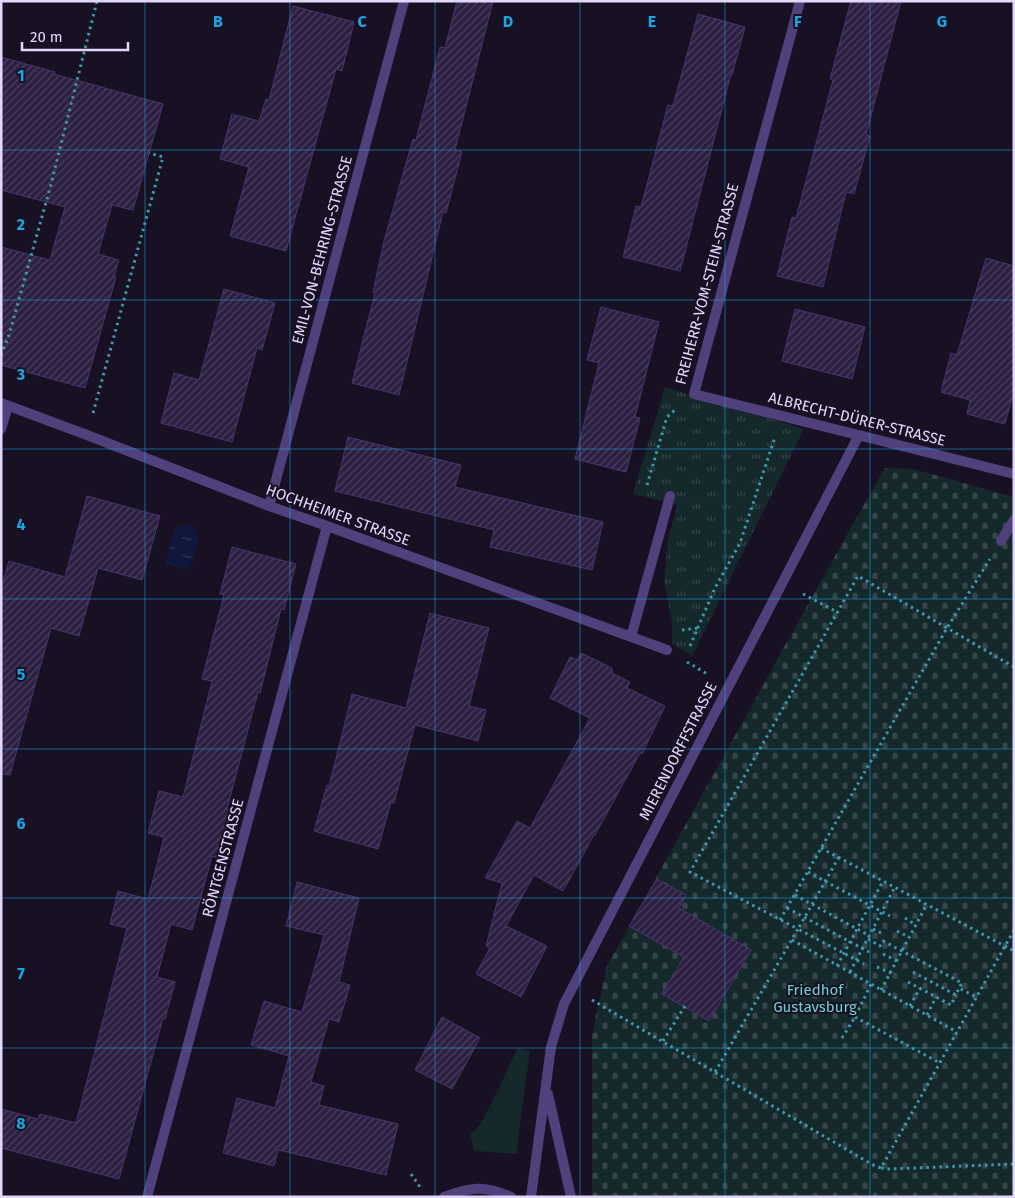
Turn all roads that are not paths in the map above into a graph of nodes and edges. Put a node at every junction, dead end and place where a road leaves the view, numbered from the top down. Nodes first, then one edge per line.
1 (404, 1) edge
2 (800, 1) edge
3 (694, 394) joint
4 (5, 404) edge
5 (1, 429) edge
6 (859, 435) junction
7 (1014, 474) edge
8 (670, 496) road end
9 (269, 506) junction
10 (1014, 520) edge
11 (327, 526) junction
12 (1001, 541) road end
13 (631, 637) junction
14 (666, 650) road end
15 (546, 1089) junction
16 (147, 1197) edge
17 (444, 1197) edge
18 (511, 1197) edge
19 (531, 1197) edge
20 (571, 1197) edge

1 - 9 street, EMIL-VON-BEHRING-STRASSE
2 - 3 street, FREIHERR-VOM-STEIN-STRASSE
3 - 6 street, ALBRECHT-DÜRER-STRASSE
4 - 5 street
4 - 9 street, HOCHHEIMER STRASSE
6 - 7 street, ALBRECHT-DÜRER-STRASSE
6 - 15 street, MIERENDORFFSTRASSE
8 - 13 street
9 - 11 street, HOCHHEIMER STRASSE
10 - 12 street
11 - 13 street, HOCHHEIMER STRASSE
11 - 16 street, RÖNTGENSTRASSE
13 - 14 street, HOCHHEIMER STRASSE
15 - 19 street, MIERENDORFFSTRASSE
15 - 20 street, MIERENDORFFSTRASSE
17 - 18 street

